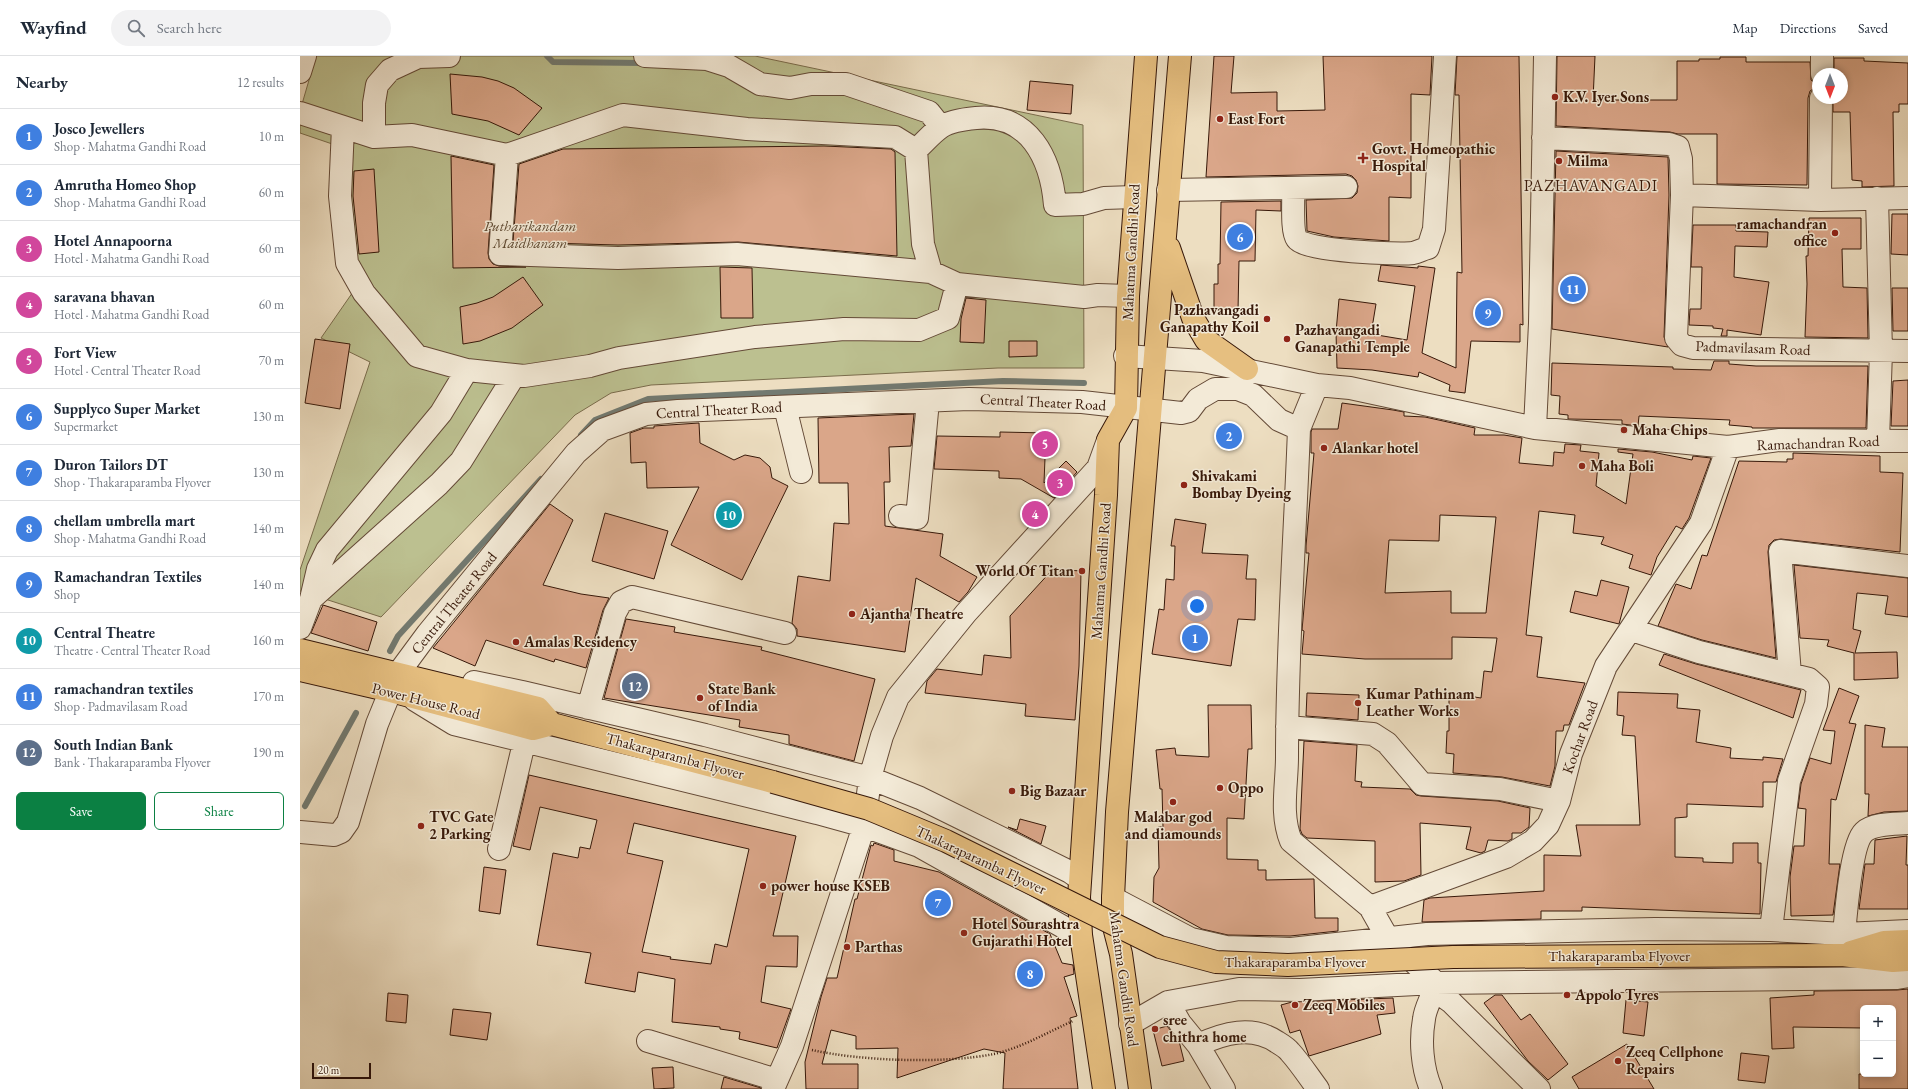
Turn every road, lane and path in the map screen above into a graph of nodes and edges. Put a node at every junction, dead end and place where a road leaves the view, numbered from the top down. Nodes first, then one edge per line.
1 (305, 56) edge
2 (449, 56) edge
3 (645, 56) edge
4 (1146, 56) edge
5 (1180, 56) edge
6 (1445, 56) edge
7 (1545, 56) edge
8 (1822, 56) edge
9 (1822, 68) edge
10 (300, 72) edge
11 (1821, 104) edge
12 (300, 113) edge
13 (343, 127) junction
14 (941, 127) junction
15 (374, 137) junction
16 (1543, 138) junction
17 (916, 150) junction
18 (507, 155) junction
19 (1346, 187) dead end
20 (1293, 188) junction
21 (1168, 190) junction
22 (1682, 195) junction
23 (1134, 197) junction
24 (1877, 198) junction
25 (1908, 198) edge
26 (1820, 200) junction
27 (1165, 235) junction
28 (931, 272) junction
29 (957, 284) junction
30 (1128, 296) junction
31 (1881, 351) junction
32 (1908, 351) edge
33 (1125, 356) junction
34 (1156, 356) junction
35 (467, 370) junction
36 (1247, 370) junction
37 (514, 376) junction
38 (1317, 385) junction
39 (928, 401) junction
40 (785, 407) junction
41 (1126, 408) junction
42 (1151, 408) junction
43 (1535, 428) junction
44 (1299, 429) junction
45 (1108, 440) junction
46 (1878, 441) junction
47 (1908, 441) edge
48 (1728, 447) junction
49 (801, 472) dead end
50 (900, 516) dead end
51 (1908, 566) edge
52 (311, 599) junction
53 (300, 628) edge
54 (1632, 630) junction
55 (785, 633) dead end
56 (300, 650) edge
57 (300, 670) edge
58 (1790, 674) junction
59 (403, 685) junction
60 (588, 708) junction
61 (552, 724) joint
62 (1287, 726) junction
63 (524, 743) junction
64 (870, 778) junction
65 (1559, 801) junction
66 (1908, 823) edge
67 (864, 826) junction
68 (300, 832) edge
69 (499, 849) dead end
70 (1080, 879) junction
71 (1113, 898) junction
72 (1370, 907) junction
73 (1771, 930) junction
74 (1908, 931) edge
75 (1844, 934) junction
76 (1081, 937) junction
77 (1387, 937) junction
78 (1908, 941) edge
79 (1842, 955) junction
80 (1908, 960) edge
81 (1908, 976) edge
82 (1435, 986) junction
83 (1168, 1002) junction
84 (1093, 1013) junction
85 (1130, 1024) junction
86 (648, 1041) dead end
87 (1198, 1045) junction
88 (792, 1046) junction
89 (775, 1084) edge
90 (1104, 1089) edge
91 (1140, 1089) edge
92 (1224, 1089) edge
93 (1318, 1089) edge
94 (1431, 1089) edge
95 (1539, 1089) edge

1 - 10 street
2 - 15 street
3 - 14 street
4 - 23 main road, Mahatma Gandhi Road
5 - 21 main road, Mahatma Gandhi Road
6 - 20 street
7 - 16 street
8 - 9 street
11 - 26 street
12 - 13 street
13 - 15 street
13 - 35 street
14 - 17 street
14 - 23 street
15 - 18 street
16 - 22 street, Padmavilasam Road
16 - 43 street
17 - 18 street
17 - 28 street
18 - 28 street
19 - 20 street
20 - 21 street
21 - 27 main road, Mahatma Gandhi Road
22 - 26 street
22 - 31 street, Padmavilasam Road
23 - 30 main road, Mahatma Gandhi Road
24 - 25 street
24 - 26 street
24 - 31 street
27 - 34 main road, Mahatma Gandhi Road
27 - 36 main road
28 - 29 street
29 - 30 street
29 - 37 street
30 - 33 main road, Mahatma Gandhi Road
31 - 32 street, Padmavilasam Road
31 - 46 street
33 - 34 street, Ramachandran Road
33 - 41 main road, Mahatma Gandhi Road
34 - 36 street, Ramachandran Road
34 - 42 main road, Mahatma Gandhi Road
35 - 37 street
35 - 52 street
36 - 38 street, Ramachandran Road
37 - 52 street
38 - 43 street, Ramachandran Road
38 - 44 street
39 - 40 street, Central Theater Road
39 - 41 street, Central Theater Road
39 - 50 street
40 - 49 street
40 - 59 street, Central Theater Road
41 - 42 street, Central Theater Road
41 - 45 main road, Mahatma Gandhi Road
42 - 44 street, Central Theater Road
42 - 71 main road, Mahatma Gandhi Road
43 - 48 street, Ramachandran Road
44 - 62 street
45 - 64 street
45 - 70 main road, Mahatma Gandhi Road
46 - 47 street, Ramachandran Road
46 - 48 street, Ramachandran Road
48 - 54 street, Kochar Road
51 - 58 street
52 - 53 street
54 - 58 street
54 - 65 street, Kochar Road
55 - 60 street
56 - 59 main road
57 - 59 main road, Power House Road
58 - 73 street
59 - 60 street
59 - 61 main road, Power House Road
59 - 63 street
59 - 68 street, Central Theater Road
60 - 64 street
61 - 79 main road, Thakaraparamba Flyover, bridge
62 - 65 street
62 - 72 street
63 - 67 street
63 - 69 street
64 - 67 street
64 - 70 street
65 - 72 street, Kochar Road
66 - 75 street
67 - 76 street
67 - 88 street
70 - 76 main road, Mahatma Gandhi Road
71 - 77 street
71 - 85 main road, Mahatma Gandhi Road
72 - 77 street
73 - 75 street
73 - 77 street
74 - 75 street
76 - 84 main road, Mahatma Gandhi Road
77 - 82 street
78 - 79 main road
79 - 80 main road
81 - 82 street
82 - 83 street
82 - 94 street
82 - 95 street
83 - 85 street
83 - 87 street
84 - 88 path
84 - 90 main road, Mahatma Gandhi Road
85 - 91 main road, Mahatma Gandhi Road
86 - 89 street
87 - 92 street
87 - 93 street
88 - 89 street

